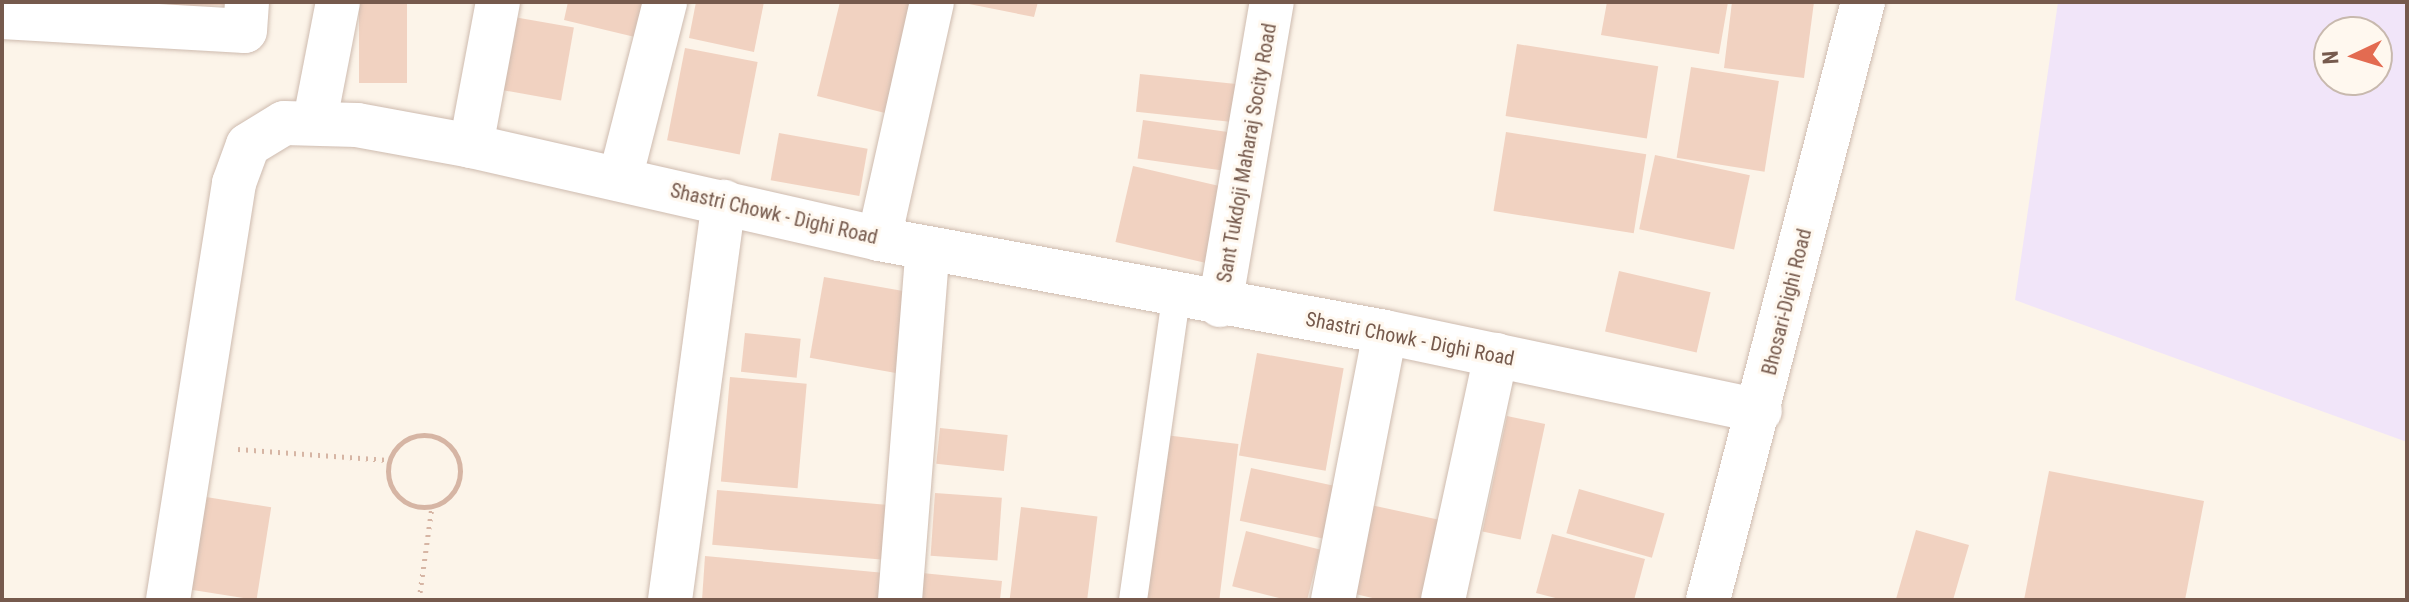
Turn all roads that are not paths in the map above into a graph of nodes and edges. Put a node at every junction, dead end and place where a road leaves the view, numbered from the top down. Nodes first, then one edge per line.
1 (247, 2) edge
2 (338, 2) edge
3 (498, 2) edge
4 (665, 2) edge
5 (932, 2) edge
6 (1272, 2) edge
7 (1863, 2) edge
8 (2, 17) edge
9 (315, 120) junction
10 (471, 146) junction
11 (620, 179) junction
12 (724, 202) junction
13 (879, 239) junction
14 (928, 248) junction
15 (1176, 296) junction
16 (1220, 305) junction
17 (1385, 332) junction
18 (1496, 355) junction
19 (1760, 411) junction
20 (168, 600) edge
21 (670, 600) edge
22 (900, 600) edge
23 (1133, 600) edge
24 (1333, 600) edge
25 (1443, 600) edge
26 (1708, 600) edge

1 - 8 street
2 - 9 street
3 - 10 street
4 - 11 street
5 - 13 street
6 - 16 street, Sant Tukdoji Maharaj Socity Road
7 - 19 street, Bhosari-Dighi Road
9 - 10 street, Shastri Chowk - Dighi Road
9 - 20 street, Shastri Chowk - Dighi Road
10 - 11 street, Shastri Chowk - Dighi Road
11 - 12 street, Shastri Chowk - Dighi Road
12 - 13 street, Shastri Chowk - Dighi Road
12 - 21 street
13 - 14 street, Shastri Chowk - Dighi Road
14 - 15 street, Shastri Chowk - Dighi Road
14 - 22 street
15 - 16 street, Shastri Chowk - Dighi Road
15 - 23 lane
16 - 17 street, Shastri Chowk - Dighi Road
17 - 18 street, Shastri Chowk - Dighi Road
17 - 24 street
18 - 19 street, Shastri Chowk - Dighi Road
18 - 25 street
19 - 26 street, Bhosari-Dighi Road

